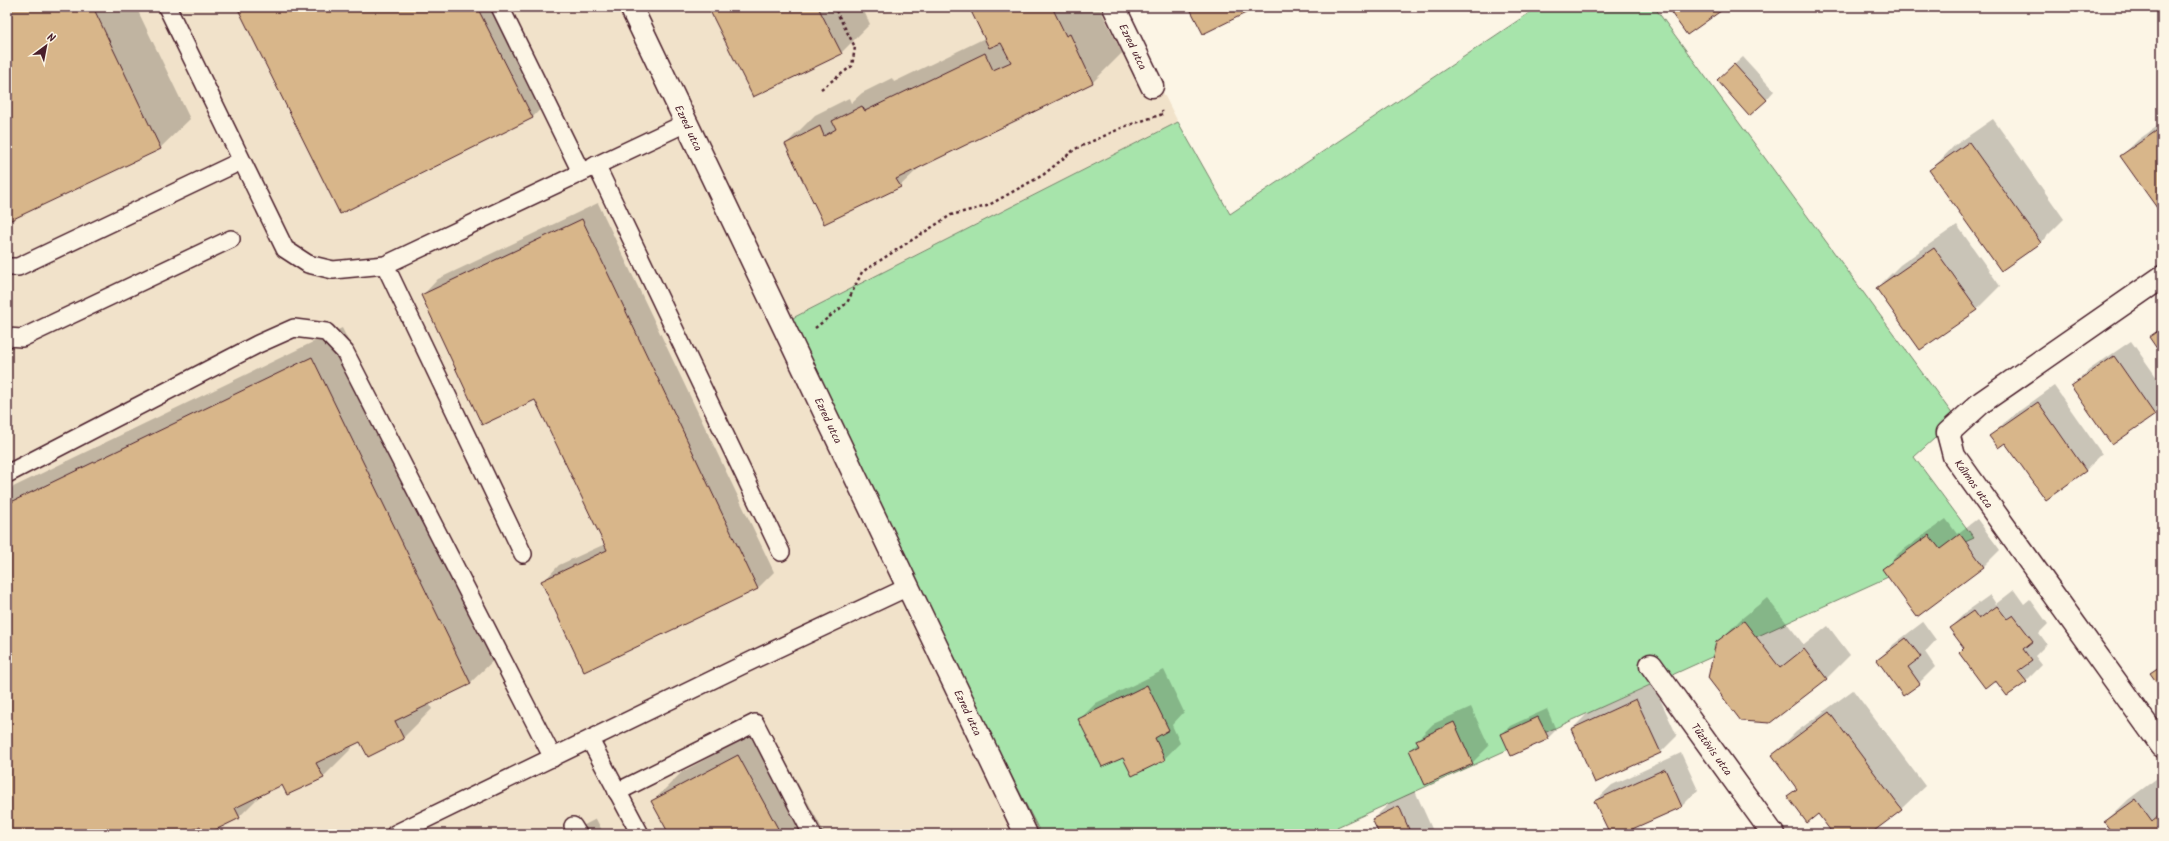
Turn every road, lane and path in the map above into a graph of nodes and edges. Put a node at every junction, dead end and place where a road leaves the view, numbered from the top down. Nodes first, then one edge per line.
1 (167, 7) edge
2 (500, 7) edge
3 (631, 7) edge
4 (834, 7) edge
5 (1114, 7) edge
6 (1152, 86) joint
7 (821, 89) dead end
8 (686, 123) junction
9 (240, 161) junction
10 (596, 165) junction
11 (581, 172) junction
12 (231, 239) dead end
13 (385, 265) junction
14 (7, 267) edge
15 (2162, 277) edge
16 (7, 337) edge
17 (791, 342) junction
18 (7, 474) edge
19 (781, 552) dead end
20 (523, 554) dead end
21 (908, 587) junction
22 (1651, 665) dead end
23 (590, 740) junction
24 (2162, 746) edge
25 (553, 758) junction
26 (617, 792) junction
27 (395, 834) edge
28 (640, 834) edge
29 (812, 834) edge
30 (1026, 834) edge
31 (1773, 834) edge

1 - 9 lane
2 - 11 lane
3 - 8 street, Ezred utca
4 - 7 path
5 - 6 street, Ezred utca
6 - 17 path
8 - 10 lane
8 - 17 street, Ezred utca
9 - 13 lane
9 - 14 lane
10 - 11 lane
10 - 19 lane
11 - 13 lane
12 - 16 lane
13 - 20 lane
15 - 24 street, Kálmos utca
17 - 21 street, Ezred utca
18 - 25 lane
21 - 23 lane
21 - 30 street, Ezred utca
22 - 31 street, Tűztövis utca
23 - 25 lane
23 - 26 lane
25 - 27 lane
26 - 28 lane
26 - 29 lane

